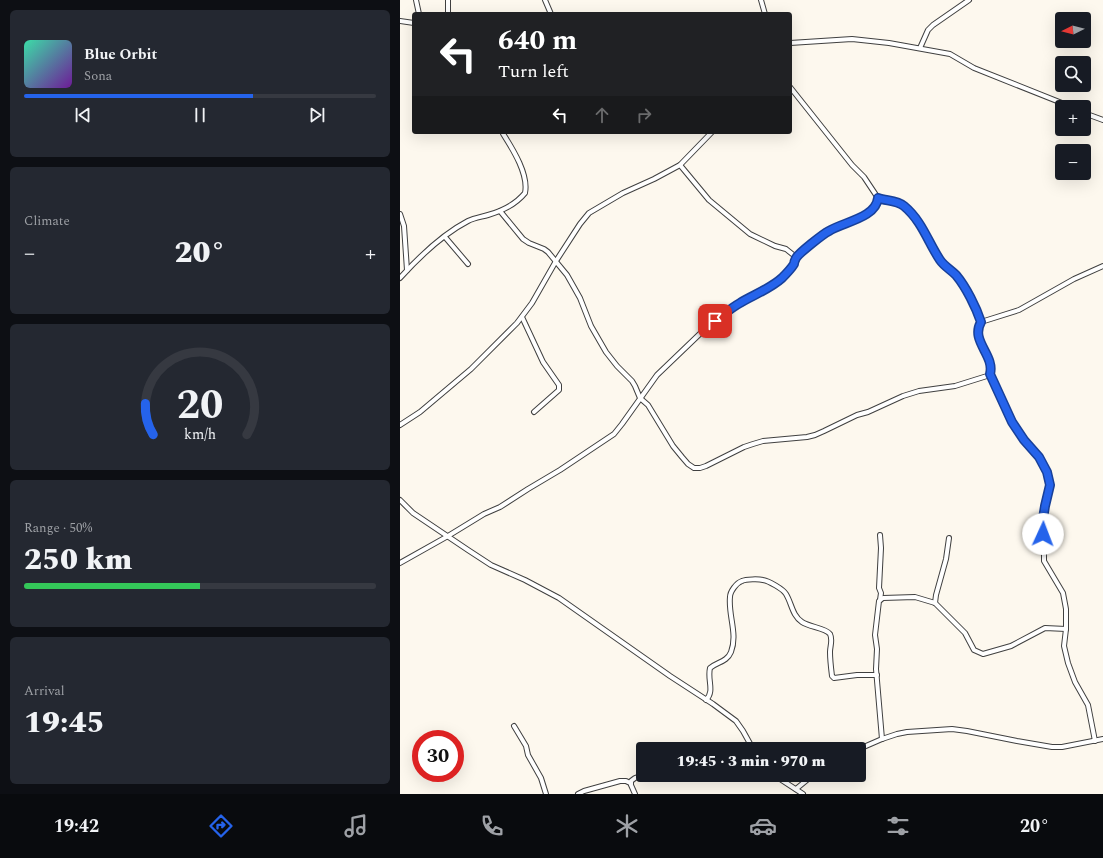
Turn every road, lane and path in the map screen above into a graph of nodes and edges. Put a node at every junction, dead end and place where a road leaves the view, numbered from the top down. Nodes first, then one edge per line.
1 (416, 0) edge
2 (448, 0) edge
3 (545, 0) edge
4 (762, 0) edge
5 (969, 0) edge
6 (419, 12) edge
7 (448, 12) edge
8 (549, 12) edge
9 (765, 12) edge
10 (400, 21) edge
11 (412, 23) edge
12 (792, 43) edge
13 (920, 48) junction
14 (792, 90) edge
15 (1055, 100) edge
16 (1091, 116) edge
17 (1103, 120) edge
18 (503, 134) edge
19 (710, 134) edge
20 (680, 165) junction
21 (878, 198) junction
22 (500, 211) junction
23 (400, 214) edge
24 (445, 236) junction
25 (796, 257) junction
26 (407, 260) junction
27 (556, 261) junction
28 (414, 262) junction
29 (468, 264) dead end
30 (1103, 266) edge
31 (407, 270) junction
32 (400, 278) edge
33 (522, 317) junction
34 (982, 321) junction
35 (990, 374) junction
36 (640, 398) junction
37 (534, 412) dead end
38 (400, 424) edge
39 (400, 500) edge
40 (880, 535) dead end
41 (448, 536) junction
42 (949, 538) dead end
43 (400, 563) edge
44 (880, 600) junction
45 (935, 603) junction
46 (1066, 629) junction
47 (877, 675) junction
48 (706, 700) junction
49 (514, 726) dead end
50 (882, 739) junction
51 (1103, 739) edge
52 (1095, 740) junction
53 (748, 742) edge
54 (866, 746) edge
55 (636, 778) edge
56 (785, 782) edge
57 (804, 782) edge
58 (630, 783) junction
59 (796, 789) junction
60 (546, 794) edge
61 (578, 794) edge
62 (635, 794) edge
63 (803, 794) edge

1 - 6 street
2 - 7 street
3 - 8 street
4 - 9 street
5 - 13 street
10 - 11 street
12 - 13 street
13 - 15 street
14 - 21 street
16 - 17 street
18 - 22 street
19 - 20 street
20 - 25 street
20 - 27 street
21 - 25 street
21 - 34 street
22 - 24 street
22 - 27 street
23 - 26 street
24 - 28 street
24 - 29 street
25 - 36 street
26 - 28 street
26 - 31 street
27 - 33 street
27 - 36 street
28 - 31 street
30 - 34 street
31 - 32 street
33 - 37 street
33 - 38 street
34 - 35 street
35 - 36 street
35 - 46 street
36 - 41 street
39 - 41 street
40 - 44 street
41 - 43 street
41 - 48 street
42 - 45 street
44 - 45 street
44 - 47 street
45 - 46 street
46 - 52 street
47 - 48 street
47 - 50 street
48 - 53 street
49 - 60 street
50 - 52 street
50 - 54 street
51 - 52 street
55 - 58 street
56 - 59 street
57 - 59 street
58 - 61 street
58 - 62 street
59 - 63 street

